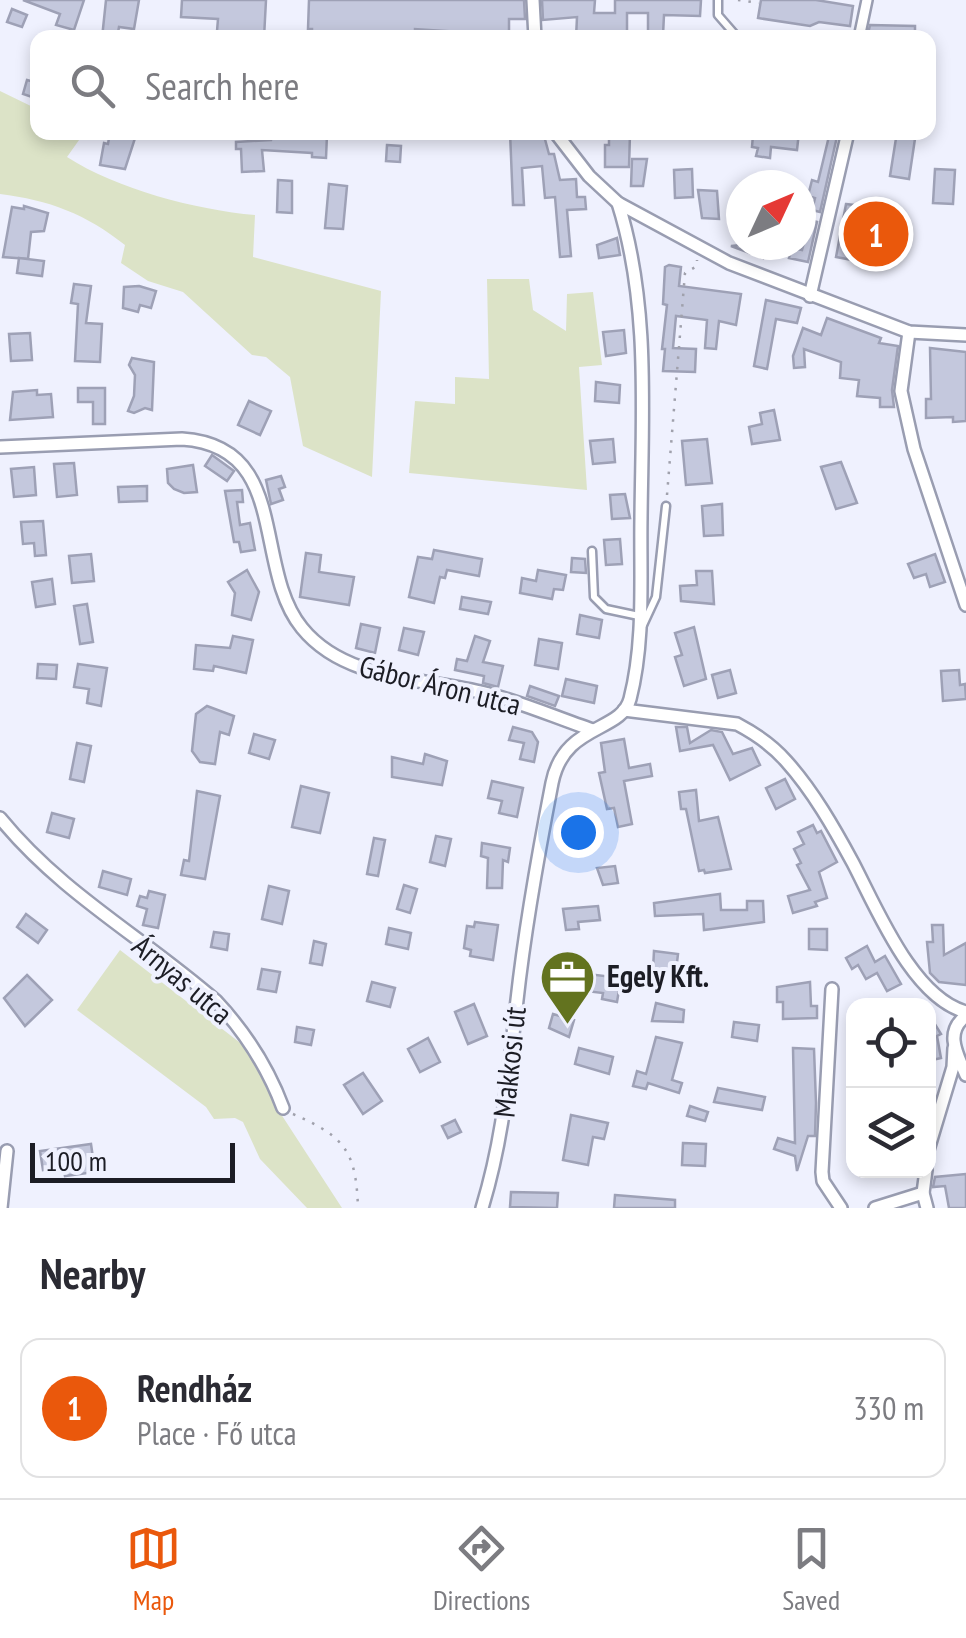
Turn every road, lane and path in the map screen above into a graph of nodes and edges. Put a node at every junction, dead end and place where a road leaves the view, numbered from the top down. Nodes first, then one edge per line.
1 (533, 0) edge
2 (718, 0) edge
3 (738, 0) edge
4 (867, 0) edge
5 (759, 3) dead end
6 (535, 30) edge
7 (731, 30) edge
8 (861, 30) edge
9 (560, 140) edge
10 (846, 140) edge
11 (618, 203) junction
12 (697, 266) dead end
13 (810, 296) junction
14 (909, 332) junction
15 (966, 335) edge
16 (0, 447) edge
17 (666, 506) joint
18 (592, 552) dead end
19 (966, 604) edge
20 (640, 616) junction
21 (640, 630) junction
22 (624, 710) junction
23 (593, 730) junction
24 (0, 818) edge
25 (832, 989) dead end
26 (966, 1014) edge
27 (954, 1048) junction
28 (966, 1075) edge
29 (283, 1108) joint
30 (936, 1123) edge
31 (7, 1151) dead end
32 (925, 1178) edge
33 (923, 1193) junction
34 (1, 1208) edge
35 (358, 1208) edge
36 (482, 1208) edge
37 (841, 1208) edge
38 (874, 1208) edge
39 (927, 1208) edge

1 - 6 street
2 - 7 lane
3 - 5 path
4 - 8 street
9 - 11 street
10 - 13 street
11 - 13 street
11 - 20 street
12 - 17 path
13 - 14 street
14 - 15 street
14 - 19 street
16 - 23 street, Gábor Áron utca
17 - 21 lane
18 - 20 lane
20 - 21 street
21 - 22 street
22 - 23 street, Makkosi út
22 - 26 street
23 - 36 street, Makkosi út
24 - 29 street, Árnyas utca
25 - 37 street
26 - 27 street
27 - 28 street
27 - 30 street
29 - 35 path
31 - 34 street
32 - 33 street
33 - 38 street
33 - 39 street

